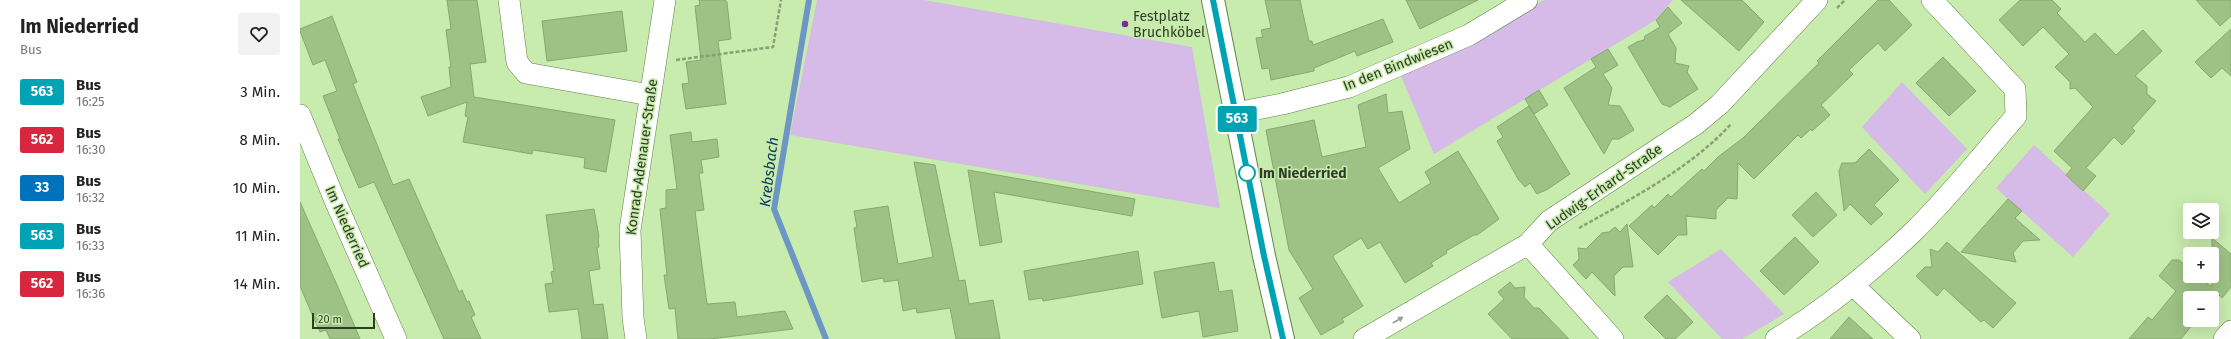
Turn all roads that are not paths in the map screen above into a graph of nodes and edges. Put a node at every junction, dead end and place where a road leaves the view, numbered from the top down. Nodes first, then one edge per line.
1 (509, 0) edge
2 (665, 0) edge
3 (1213, 0) edge
4 (1527, 0) edge
5 (1817, 0) edge
6 (1932, 0) edge
7 (650, 95) junction
8 (1236, 113) junction
9 (300, 115) edge
10 (1528, 244) junction
11 (1853, 285) junction
12 (2231, 331) edge
13 (396, 339) edge
14 (636, 339) edge
15 (1283, 339) edge
16 (1364, 339) edge
17 (1613, 339) edge
18 (1776, 339) edge
19 (1910, 339) edge
20 (2224, 339) edge

1 - 7 street
2 - 7 street, Konrad-Adenauer-Straße
3 - 8 street
4 - 8 street, In den Bindwiesen
5 - 10 street, Ludwig-Erhard-Straße
6 - 11 street
7 - 14 street, Konrad-Adenauer-Straße
8 - 15 street
9 - 13 street, Im Niederried
16 -> 10 street, Ludwig-Erhard-Straße
10 - 17 street
11 - 18 street
11 - 19 street
12 - 20 street

